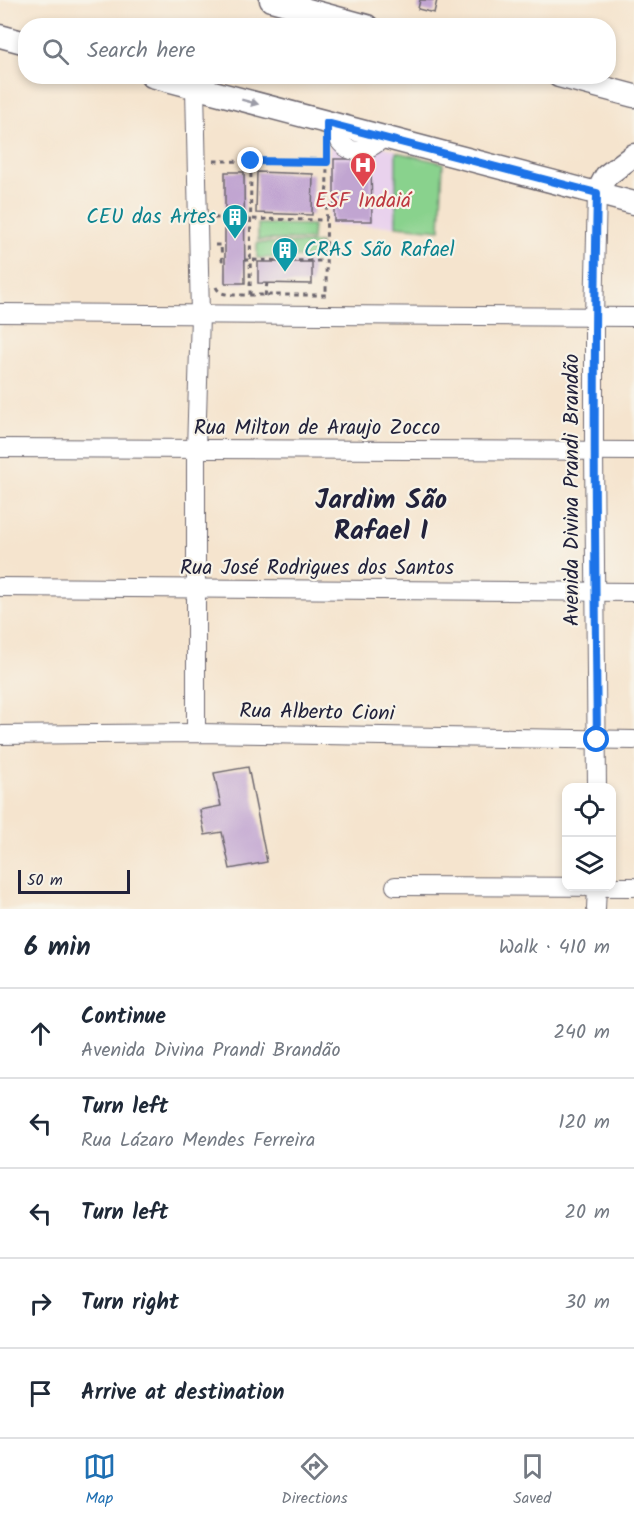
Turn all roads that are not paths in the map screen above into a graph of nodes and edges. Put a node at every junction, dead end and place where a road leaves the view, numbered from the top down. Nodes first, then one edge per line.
1 (271, 0) edge
2 (337, 18) edge
3 (0, 36) edge
4 (18, 41) edge
5 (181, 84) edge
6 (589, 84) edge
7 (195, 88) junction
8 (634, 96) edge
9 (627, 160) edge
10 (597, 193) junction
11 (631, 202) edge
12 (0, 313) edge
13 (200, 315) junction
14 (594, 318) junction
15 (634, 318) edge
16 (0, 448) edge
17 (196, 450) junction
18 (594, 451) junction
19 (634, 451) edge
20 (0, 587) edge
21 (196, 589) junction
22 (595, 592) junction
23 (634, 592) edge
24 (196, 733) junction
25 (0, 735) edge
26 (597, 740) junction
27 (634, 740) edge
28 (597, 783) edge
29 (395, 886) dead end
30 (562, 887) edge
31 (616, 887) edge
32 (634, 887) edge
33 (597, 891) edge
34 (596, 909) edge

1 - 2 main road
3 - 4 main road
5 - 7 main road
6 - 8 main road
7 -> 10 main road
7 - 13 street
9 - 10 main road
9 - 11 main road
10 - 11 main road
10 - 14 street, Avenida Divina Prandi Brandão
12 - 13 street
13 - 14 street
13 - 17 street
14 - 15 street
14 - 18 street, Avenida Divina Prandi Brandão
16 - 17 street, Rua Milton de Araujo Zocco
17 - 18 street, Rua Milton de Araujo Zocco
17 - 21 street
18 - 19 street, Rua Milton de Araujo Zocco
18 - 22 street, Avenida Divina Prandi Brandão
20 - 21 street, Rua José Rodrigues dos Santos
21 - 22 street, Rua José Rodrigues dos Santos
21 - 24 street
22 - 23 street, Rua José Rodrigues dos Santos
22 - 26 street, Avenida Divina Prandi Brandão
24 - 25 street, Rua Alberto Cioni
24 - 26 street, Rua Alberto Cioni
26 - 27 street, Rua Alberto Cioni
26 - 28 street, Avenida Divina Prandi Brandão
29 - 30 street
31 - 32 street
33 - 34 street

